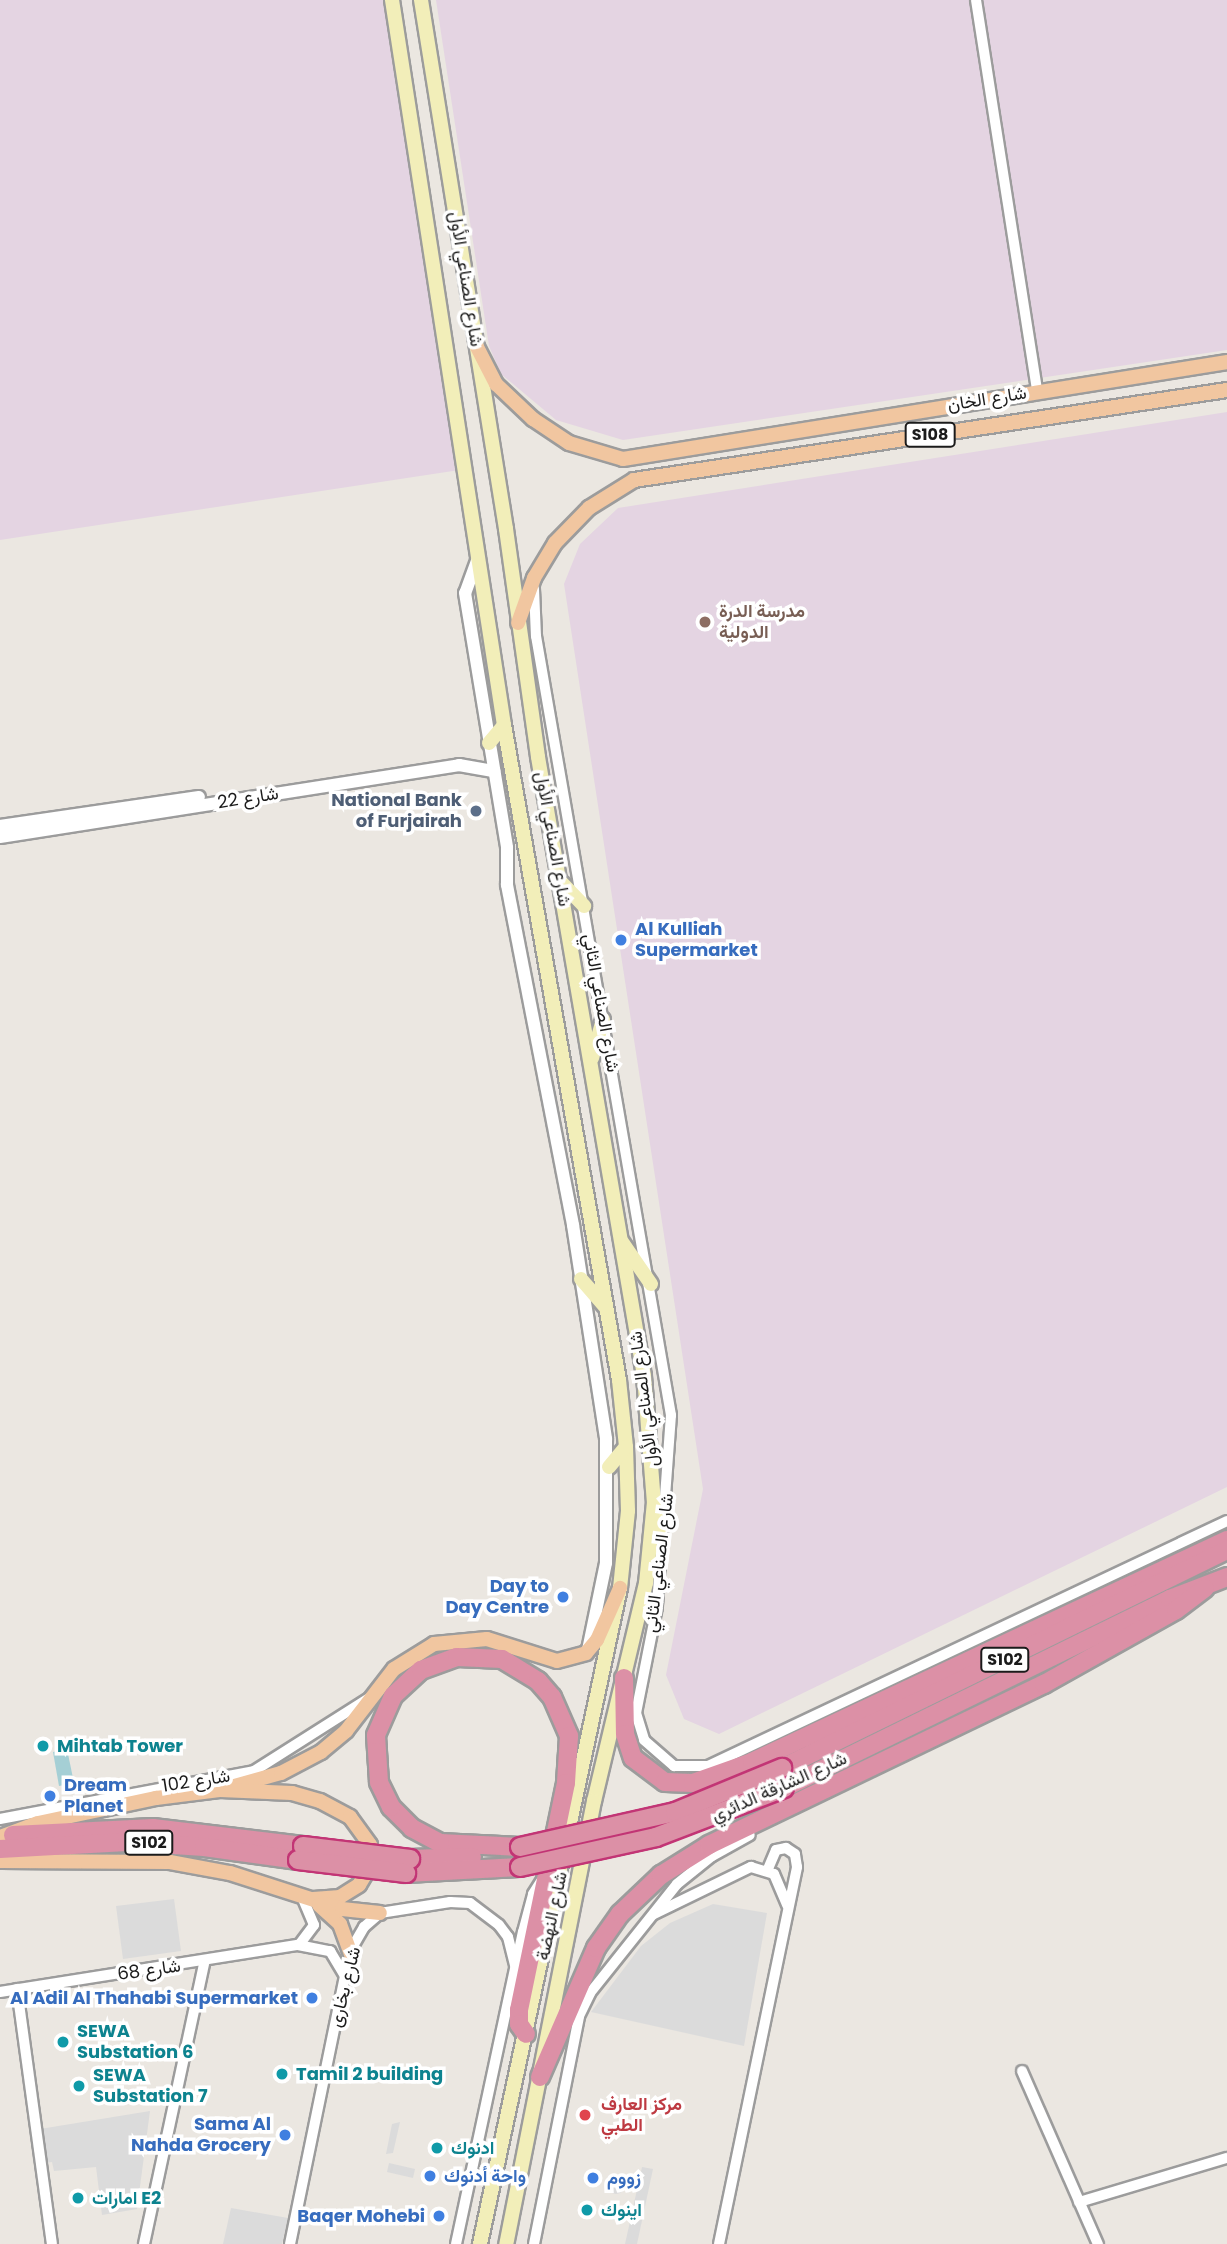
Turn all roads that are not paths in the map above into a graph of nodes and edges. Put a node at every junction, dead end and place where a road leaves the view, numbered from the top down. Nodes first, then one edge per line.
1 (393, 0) edge
2 (421, 0) edge
3 (976, 0) edge
4 (477, 347) junction
5 (1227, 362) edge
6 (1227, 390) edge
7 (1037, 391) junction
8 (478, 558) junction
9 (534, 578) junction
10 (518, 623) junction
11 (504, 725) junction
12 (489, 743) junction
13 (494, 771) junction
14 (0, 826) edge
15 (0, 837) edge
16 (562, 883) junction
17 (584, 906) junction
18 (603, 1020) junction
19 (590, 1063) junction
20 (619, 1238) junction
21 (581, 1279) junction
22 (651, 1284) junction
23 (607, 1309) junction
24 (626, 1447) junction
25 (609, 1467) junction
26 (666, 1518) junction
27 (1227, 1521) edge
28 (652, 1540) junction
29 (1227, 1540) edge
30 (1227, 1550) edge
31 (1227, 1577) edge
32 (620, 1588) junction
33 (1205, 1588) junction
34 (588, 1651) junction
35 (624, 1678) junction
36 (372, 1696) junction
37 (220, 1790) junction
38 (777, 1813) junction
39 (0, 1819) edge
40 (6, 1836) edge
41 (520, 1847) junction
42 (0, 1849) edge
43 (300, 1853) junction
44 (0, 1861) edge
45 (409, 1866) junction
46 (768, 1869) junction
47 (547, 1876) junction
48 (307, 1897) junction
49 (788, 1909) junction
50 (380, 1913) junction
51 (650, 1916) junction
52 (298, 1945) junction
53 (351, 1954) junction
54 (204, 1963) junction
55 (516, 1970) junction
56 (345, 1977) junction
57 (17, 1989) junction
58 (0, 1992) edge
59 (526, 2034) junction
60 (1022, 2071) dead end
61 (540, 2077) junction
62 (1227, 2158) edge
63 (1079, 2202) junction
64 (52, 2244) edge
65 (144, 2244) edge
66 (290, 2244) edge
67 (456, 2244) edge
68 (481, 2244) edge
69 (506, 2244) edge
70 (534, 2244) edge
71 (719, 2244) edge
72 (1098, 2244) edge

1 - 8 main road, شارع الصناعي الأول
2 - 4 main road, شارع الصناعي الأول
3 - 7 street
4 - 7 main road, شارع الخان / S108
4 - 10 main road, شارع الصناعي الأول
5 - 7 main road, شارع الخان / S108
6 - 9 main road, شارع الخان / S108
8 - 11 main road, شارع الصناعي الأول
8 - 12 street
9 - 10 main road
9 - 17 street, شارع الصناعي الثاني
10 - 16 main road, شارع الصناعي الأول
11 - 12 main road
11 - 23 main road, شارع الصناعي الأول
12 - 13 street
12 - 14 street, شارع 22
13 - 15 street, شارع 22
13 - 21 street
16 - 17 main road
16 - 19 main road, شارع الصناعي الأول
17 - 18 street, شارع الصناعي الثاني
18 - 19 main road
18 - 22 street, شارع الصناعي الثاني
19 - 20 main road, شارع الصناعي الأول
20 - 22 main road
20 - 28 main road, شارع الصناعي الأول
21 - 23 main road
21 - 25 street
22 - 26 street, شارع الصناعي الثاني
23 - 24 main road, شارع الصناعي الأول
24 - 25 main road
24 - 32 main road, شارع الصناعي الأول
25 - 34 street
26 - 27 street, شارع الصناعي الثاني
26 - 28 main road
28 - 35 main road, شارع الصناعي الأول
29 - 35 highway
30 - 41 highway, شارع الشارقة الدائري / S102, bridge
31 - 33 highway, شارع الشارقة الدائري / S102
32 - 34 main road
32 - 59 main road, شارع النهضة
33 - 38 highway
33 - 45 highway, شارع الشارقة الدائري / S102, bridge
34 - 36 main road
35 - 61 main road, شارع النهضة
36 - 37 main road
36 - 39 street, شارع 102
37 - 40 main road
37 - 48 main road
38 - 51 street
38 - 61 highway
40 - 43 highway, S102
41 - 45 highway, شارع الشارقة الدائري / S102
41 - 47 highway
42 - 43 highway, S102
43 - 45 highway, شارع الشارقة الدائري / S102, bridge
44 - 48 main road
46 - 49 street
46 - 49 street
46 - 51 street
47 - 55 street
47 - 59 highway
48 - 50 main road
48 - 52 street
48 - 53 main road
49 - 71 street
50 - 53 street, شارع بخارى
50 - 55 street
51 - 70 street
52 - 54 street, شارع 68
52 - 56 street, شارع 68
53 - 56 street, شارع بخارى
54 - 57 street, شارع 68
54 - 65 street
55 - 67 street
56 - 66 street, شارع بخارى
57 - 58 street, شارع 68
57 - 64 street
59 - 68 main road, شارع النهضة
60 - 63 street
61 - 69 main road, شارع النهضة
62 - 63 street
63 - 72 street

